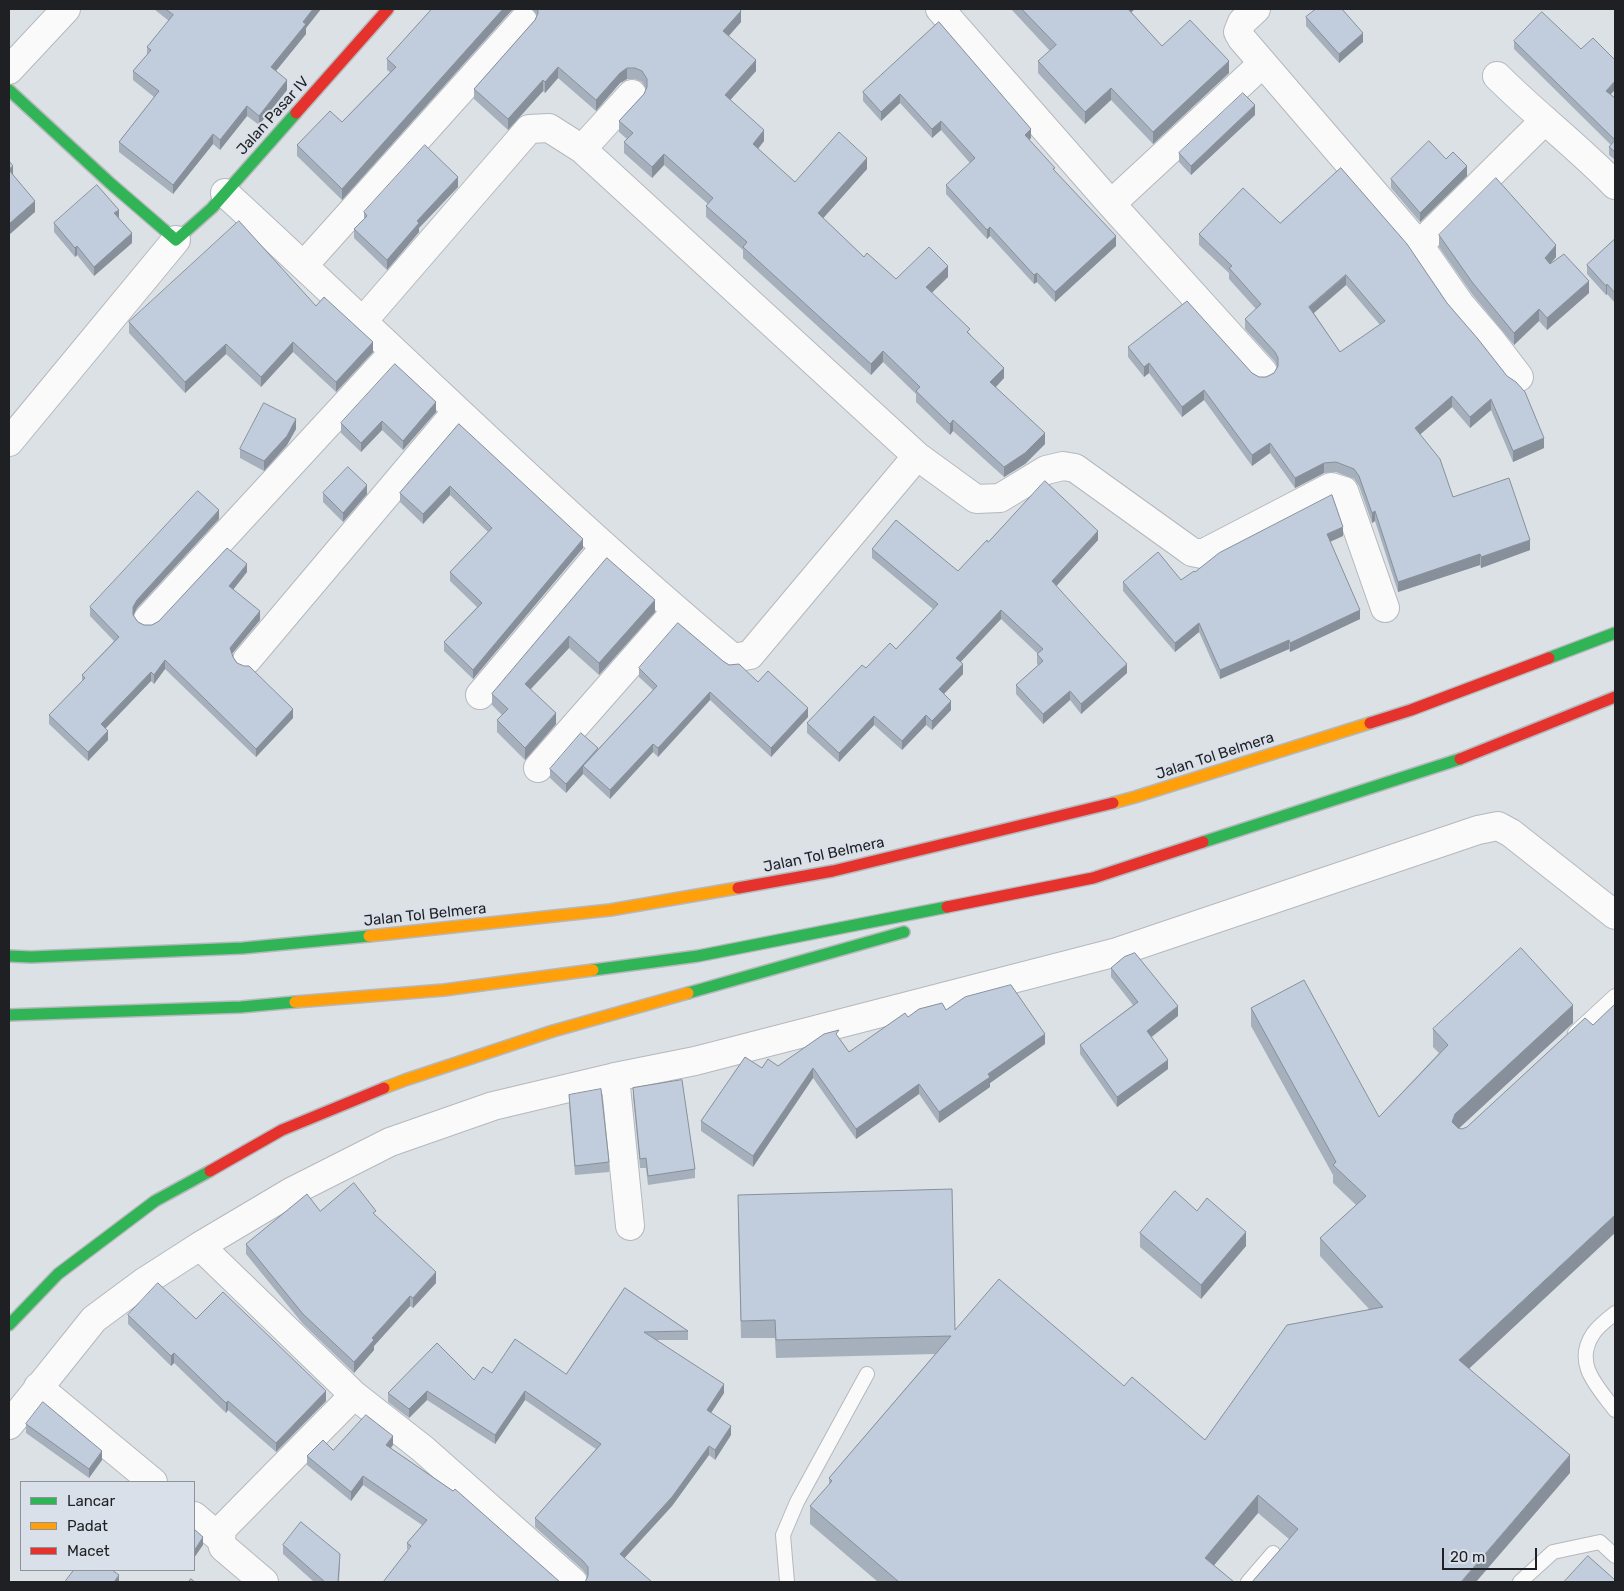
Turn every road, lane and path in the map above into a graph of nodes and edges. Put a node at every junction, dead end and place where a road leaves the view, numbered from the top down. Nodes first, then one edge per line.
1 (66, 9) edge
2 (388, 9) edge
3 (940, 9) edge
4 (1256, 9) edge
5 (523, 21) dead end
6 (1262, 64) junction
7 (9, 70) edge
8 (1497, 76) dead end
9 (9, 90) edge
10 (632, 94) dead end
11 (1545, 120) junction
12 (582, 149) junction
13 (1615, 185) edge
14 (225, 193) junction
15 (1111, 204) junction
16 (176, 240) junction
17 (1418, 244) junction
18 (304, 265) junction
19 (362, 321) junction
20 (394, 352) junction
21 (1263, 372) dead end
22 (1518, 377) dead end
23 (457, 411) junction
24 (9, 442) edge
25 (917, 456) junction
26 (605, 547) junction
27 (1385, 608) dead end
28 (676, 611) junction
29 (148, 619) dead end
30 (1615, 632) edge
31 (247, 660) dead end
32 (480, 695) dead end
33 (1615, 697) edge
34 (538, 768) dead end
35 (1093, 878) junction
36 (1615, 915) edge
37 (960, 916) dead end
38 (913, 929) dead end
39 (9, 956) edge
40 (1615, 996) edge
41 (9, 1015) edge
42 (1564, 1043) edge
43 (615, 1078) junction
44 (630, 1226) dead end
45 (200, 1246) junction
46 (1615, 1313) edge
47 (9, 1325) edge
48 (867, 1374) dead end
49 (38, 1387) junction
50 (354, 1395) junction
51 (1615, 1410) edge
52 (9, 1425) edge
53 (152, 1481) edge
54 (195, 1517) edge
55 (221, 1538) junction
56 (1273, 1553) dead end
57 (1615, 1556) edge
58 (264, 1582) edge
59 (573, 1582) edge
60 (787, 1582) edge
61 (1248, 1582) edge
62 (1520, 1582) edge

1 - 7 street
2 - 14 main road, Jalan Pasar IV
3 - 15 street
4 - 6 street
5 - 18 street
6 - 15 street
6 - 17 street
8 - 11 street
9 - 16 main road
10 - 12 street
11 - 13 street
11 - 17 street
12 - 19 street
12 - 25 street
14 - 16 main road, Jalan Pasar IV
14 - 18 street
15 - 21 street
16 - 24 street
17 - 22 street
18 - 19 street
19 - 20 street
20 - 23 street
20 - 29 street
23 - 26 street
23 - 31 street
25 - 27 street
25 - 28 street
26 - 28 street
26 - 32 street
28 - 34 street
30 - 39 main road, Jalan Tol Belmera
33 - 35 main road
35 - 37 main road
35 - 41 main road
36 - 43 street
38 - 47 main road
40 - 42 lane
43 - 44 street
43 - 45 street
45 - 49 street
45 - 50 street
46 - 51 lane
48 - 60 lane
49 - 52 street
49 - 53 street
50 - 55 street
50 - 59 street
54 - 55 street
55 - 58 street
56 - 61 lane
57 - 62 lane

